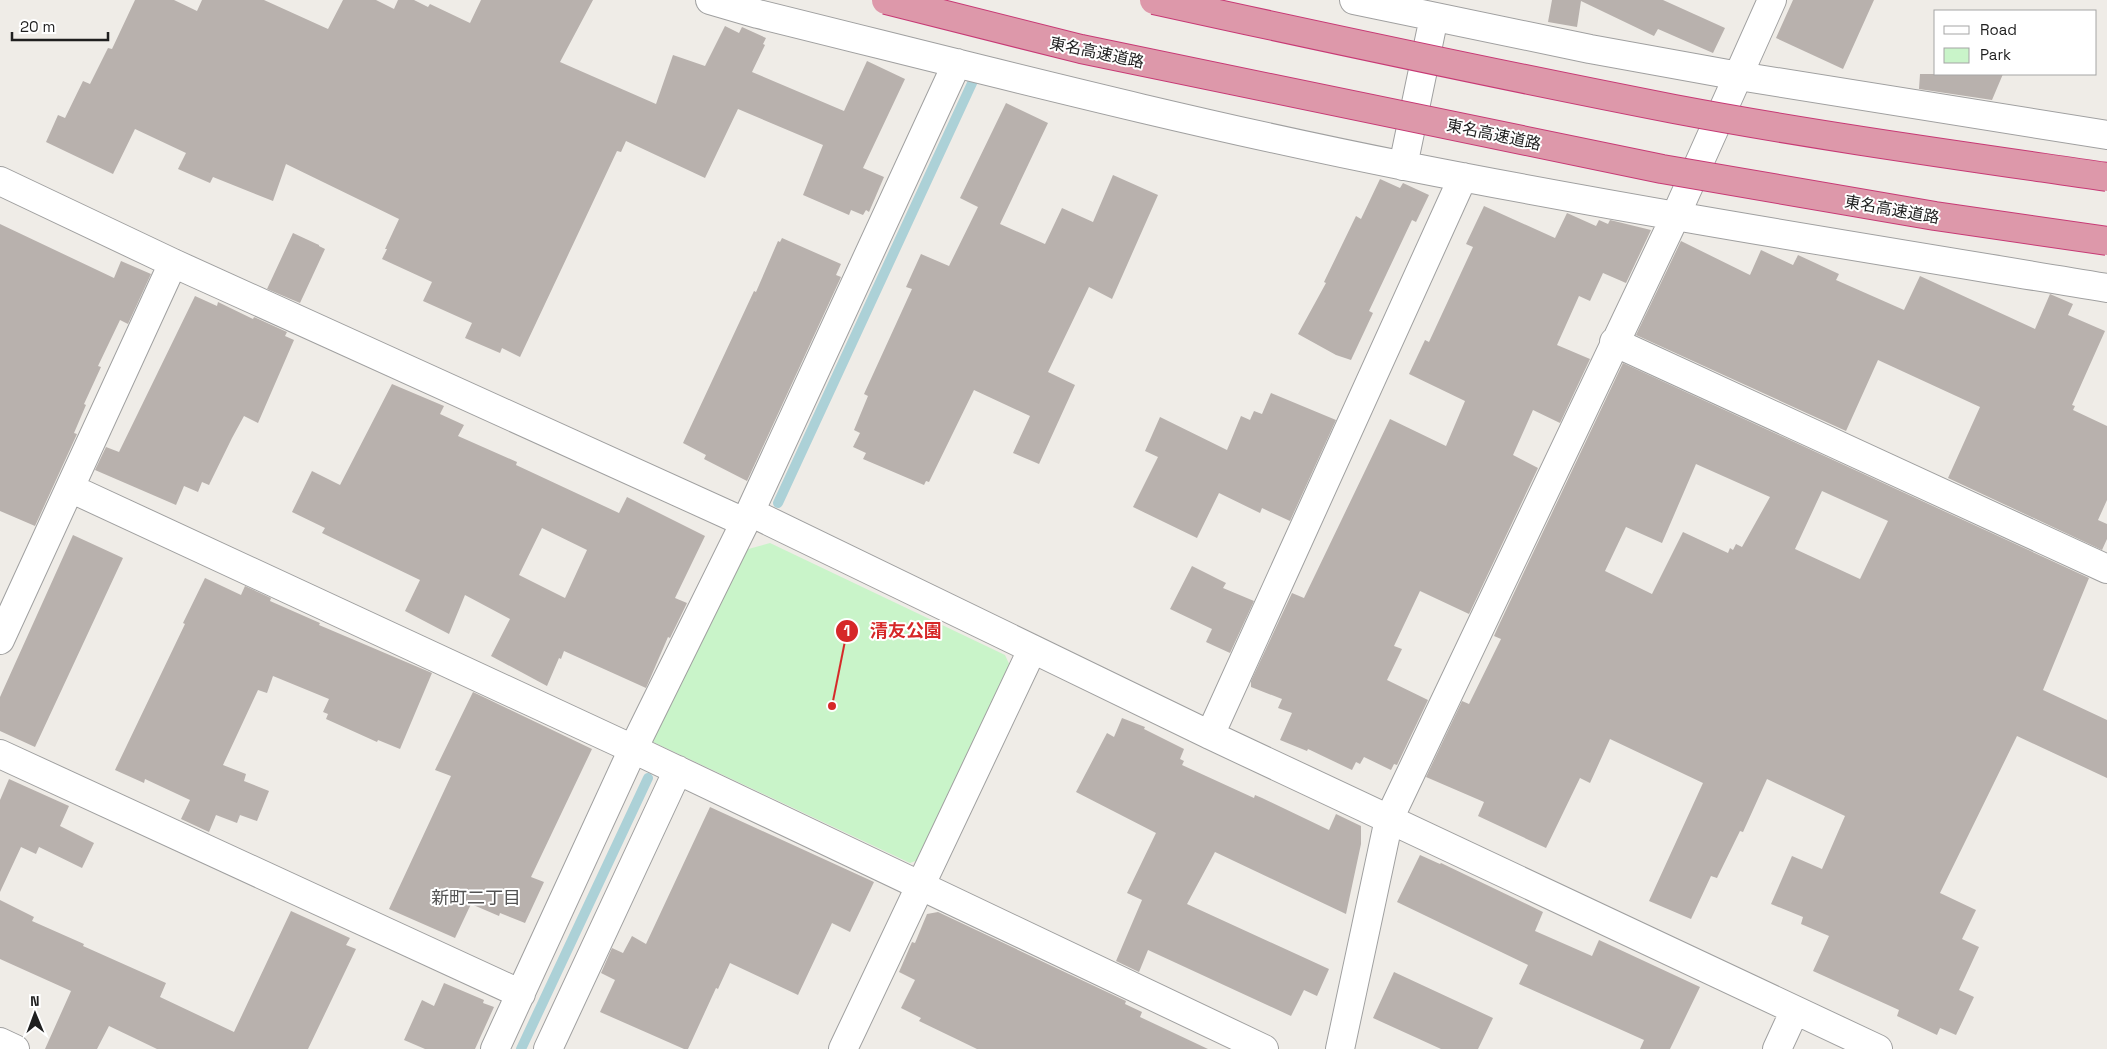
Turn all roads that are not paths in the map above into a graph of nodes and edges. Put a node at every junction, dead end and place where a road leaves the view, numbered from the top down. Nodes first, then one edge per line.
1 (710, 0) edge
2 (886, 0) edge
3 (1154, 0) edge
4 (1354, 0) edge
5 (1772, 0) edge
6 (760, 7) edge
7 (1434, 17) junction
8 (957, 64) junction
9 (1739, 76) junction
10 (2107, 135) edge
11 (1403, 166) junction
12 (1463, 177) junction
13 (2107, 177) edge
14 (0, 181) edge
15 (1675, 217) junction
16 (2107, 241) edge
17 (173, 263) junction
18 (2107, 288) edge
19 (1614, 342) junction
20 (70, 488) junction
21 (747, 517) junction
22 (2107, 569) edge
23 (0, 640) edge
24 (1032, 650) junction
25 (1210, 735) junction
26 (634, 749) junction
27 (0, 754) edge
28 (678, 770) junction
29 (1389, 819) junction
30 (922, 885) junction
31 (521, 994) junction
32 (1795, 1010) junction
33 (0, 1042) edge
34 (15, 1049) edge
35 (495, 1049) edge
36 (548, 1049) edge
37 (843, 1049) edge
38 (1264, 1049) edge
39 (1340, 1049) edge
40 (1777, 1049) edge
41 (1878, 1049) edge

1 - 6 street
2 - 16 highway, 東名高速道路, bridge
3 - 13 highway, bridge
4 - 7 street
5 - 9 street
6 - 8 street
7 - 9 street
7 - 11 street
8 - 11 street
8 - 21 street
9 - 10 street
9 - 15 street
11 - 12 street
12 - 15 street
12 - 25 street
14 - 17 street
15 - 18 street
15 - 19 street
17 - 20 street
17 - 21 street
19 - 22 street
19 - 29 street
20 - 23 street
20 - 26 street
21 - 24 street
21 - 26 street
24 - 25 street
24 - 30 street
25 - 29 street
26 - 28 street
26 - 31 street
27 - 31 street
28 - 30 street
28 - 36 street
29 - 32 street
29 - 39 street
30 - 37 street
30 - 38 street
31 - 35 street
32 - 40 street
32 - 41 street
33 - 34 street

